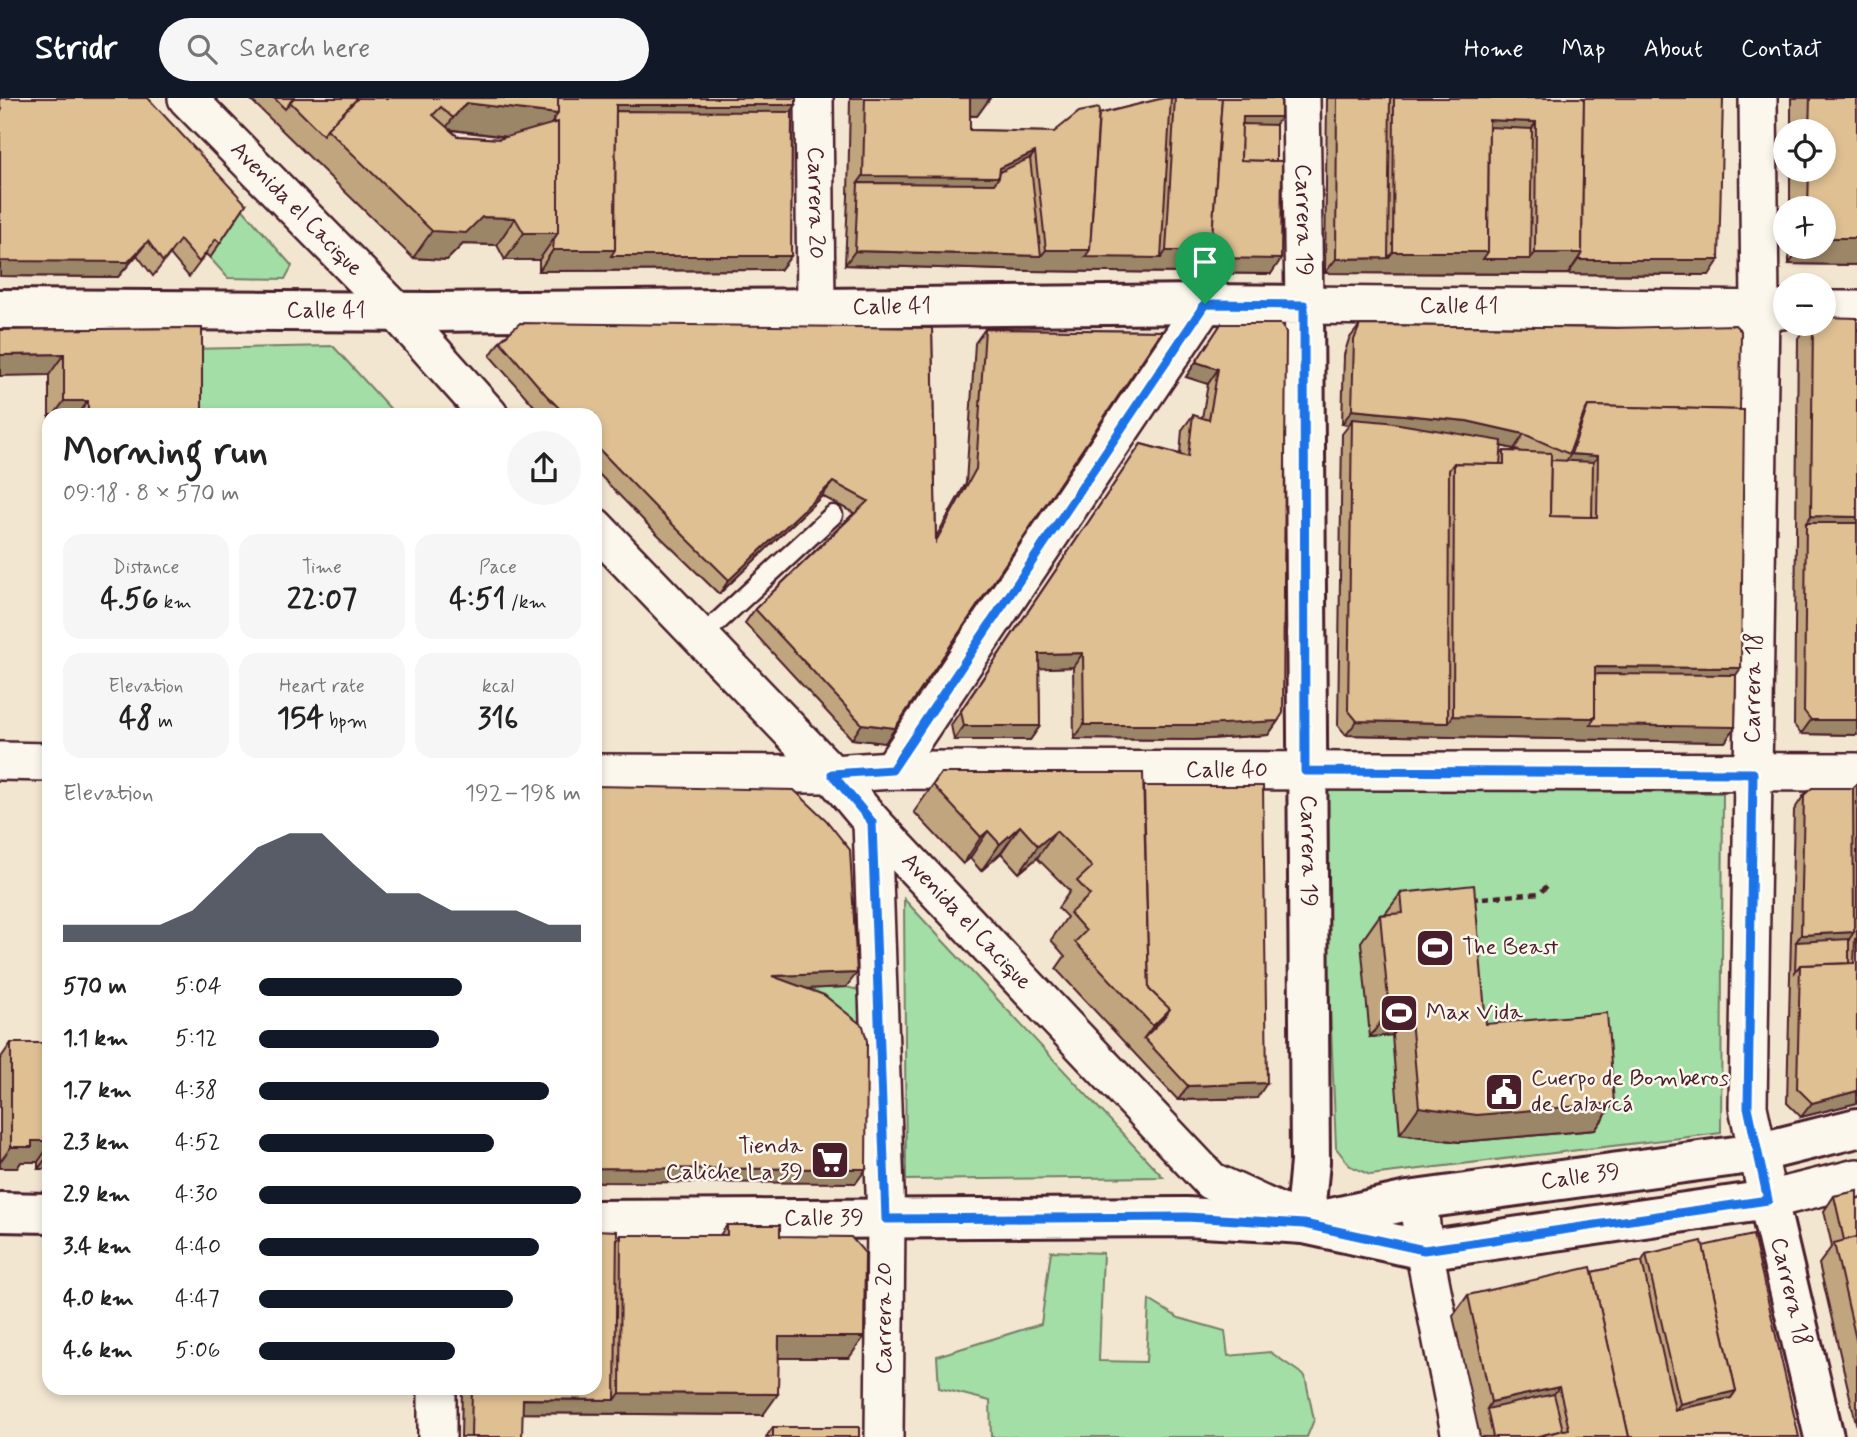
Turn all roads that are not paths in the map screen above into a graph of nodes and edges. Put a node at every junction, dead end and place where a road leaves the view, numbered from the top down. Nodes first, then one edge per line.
1 (187, 98) edge
2 (814, 98) edge
3 (1301, 98) edge
4 (1758, 98) edge
5 (1205, 304) junction
6 (1304, 305) junction
7 (816, 307) junction
8 (0, 309) edge
9 (1772, 310) edge
10 (1836, 310) edge
11 (1857, 310) edge
12 (397, 312) junction
13 (475, 408) edge
14 (833, 515) dead end
15 (602, 534) edge
16 (700, 638) junction
17 (0, 761) edge
18 (42, 762) edge
19 (892, 770) junction
20 (1305, 771) junction
21 (1857, 772) edge
22 (602, 773) edge
23 (1753, 773) junction
24 (832, 774) junction
25 (872, 822) junction
26 (1857, 1128) edge
27 (1757, 1153) junction
28 (1857, 1178) edge
29 (1418, 1200) junction
30 (1768, 1200) junction
31 (0, 1212) edge
32 (42, 1213) edge
33 (886, 1219) junction
34 (602, 1220) edge
35 (1304, 1224) junction
36 (1424, 1250) junction
37 (437, 1395) edge
38 (437, 1437) edge
39 (884, 1437) edge
40 (1461, 1437) edge
41 (1825, 1437) edge

1 - 12 street, Avenida el Cacique
2 - 7 street, Carrera 20
3 - 6 street, Carrera 19
4 - 9 street, Carrera 18
5 - 6 street, Calle 41
5 - 7 street, Calle 41
5 - 19 street
6 - 9 street, Calle 41
6 - 20 street, Carrera 19
7 - 12 street, Calle 41
8 - 12 street, Calle 41
9 - 23 street, Carrera 18
10 - 11 street
12 - 13 street, Avenida el Cacique
14 - 16 lane
15 - 16 street, Avenida el Cacique
16 - 24 street, Avenida el Cacique
17 - 18 street
19 - 20 street, Calle 40
19 - 24 street, Calle 40
20 - 23 street, Calle 40
20 - 35 street, Carrera 19
21 - 23 street, Calle 40
22 - 24 street, Calle 40
23 - 27 street, Carrera 18
24 - 25 street, Avenida el Cacique
25 - 33 street, Carrera 20
25 - 35 street, Avenida el Cacique
26 - 27 street, Calle 39
27 - 29 street, Calle 39
27 - 30 street, Carrera 18
28 - 30 street, Calle 39
29 - 35 street, Calle 39
29 - 36 street
30 - 36 street, Calle 39
30 - 41 street, Carrera 18
31 - 32 street
33 - 34 street, Calle 39
33 - 35 street, Calle 39
33 - 39 street, Carrera 20
35 - 36 street, Calle 39
36 - 40 street
37 - 38 street

